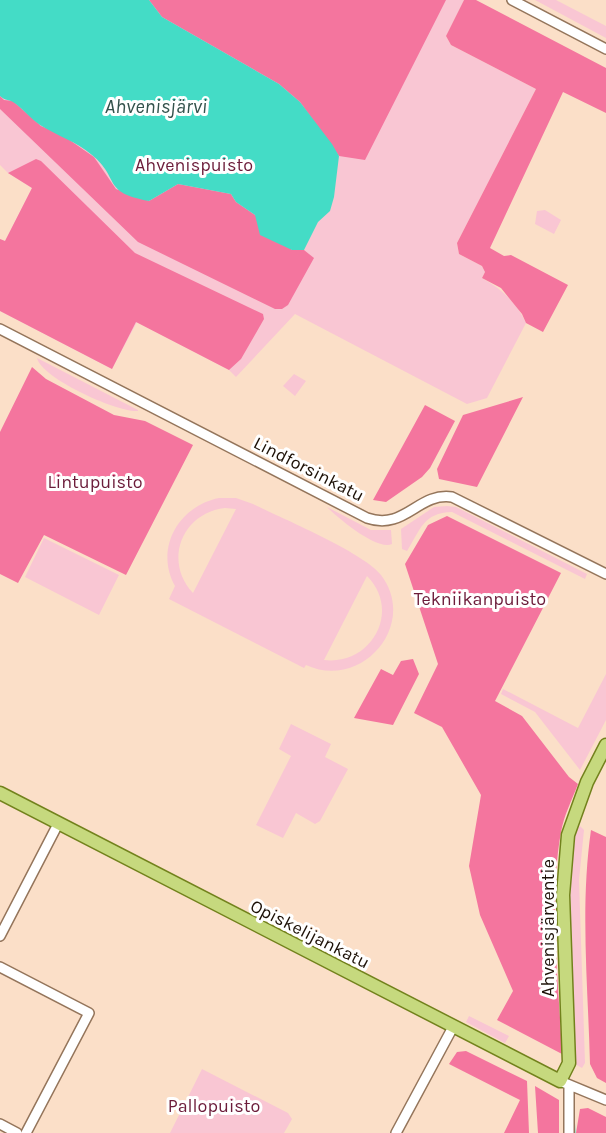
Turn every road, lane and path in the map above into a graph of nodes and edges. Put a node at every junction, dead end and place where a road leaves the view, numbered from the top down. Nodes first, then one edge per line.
1 (512, 0) edge
2 (606, 49) edge
3 (0, 329) edge
4 (606, 574) edge
5 (606, 745) edge
6 (0, 793) edge
7 (58, 824) junction
8 (0, 936) edge
9 (0, 967) edge
10 (453, 1027) junction
11 (565, 1083) junction
12 (606, 1100) edge
13 (0, 1124) edge
14 (17, 1133) edge
15 (26, 1133) edge
16 (396, 1133) edge
17 (569, 1133) edge

1 - 2 street
3 - 4 street, Lindforsinkatu
5 - 11 main road, Ahvenisjärventie
6 - 7 main road, Opiskelijankatu
7 - 8 street
7 - 10 main road, Opiskelijankatu
9 - 15 street
10 - 11 main road, Opiskelijankatu
10 - 16 street
11 - 12 street, Opiskelijankatu
11 - 17 street
13 - 14 street

